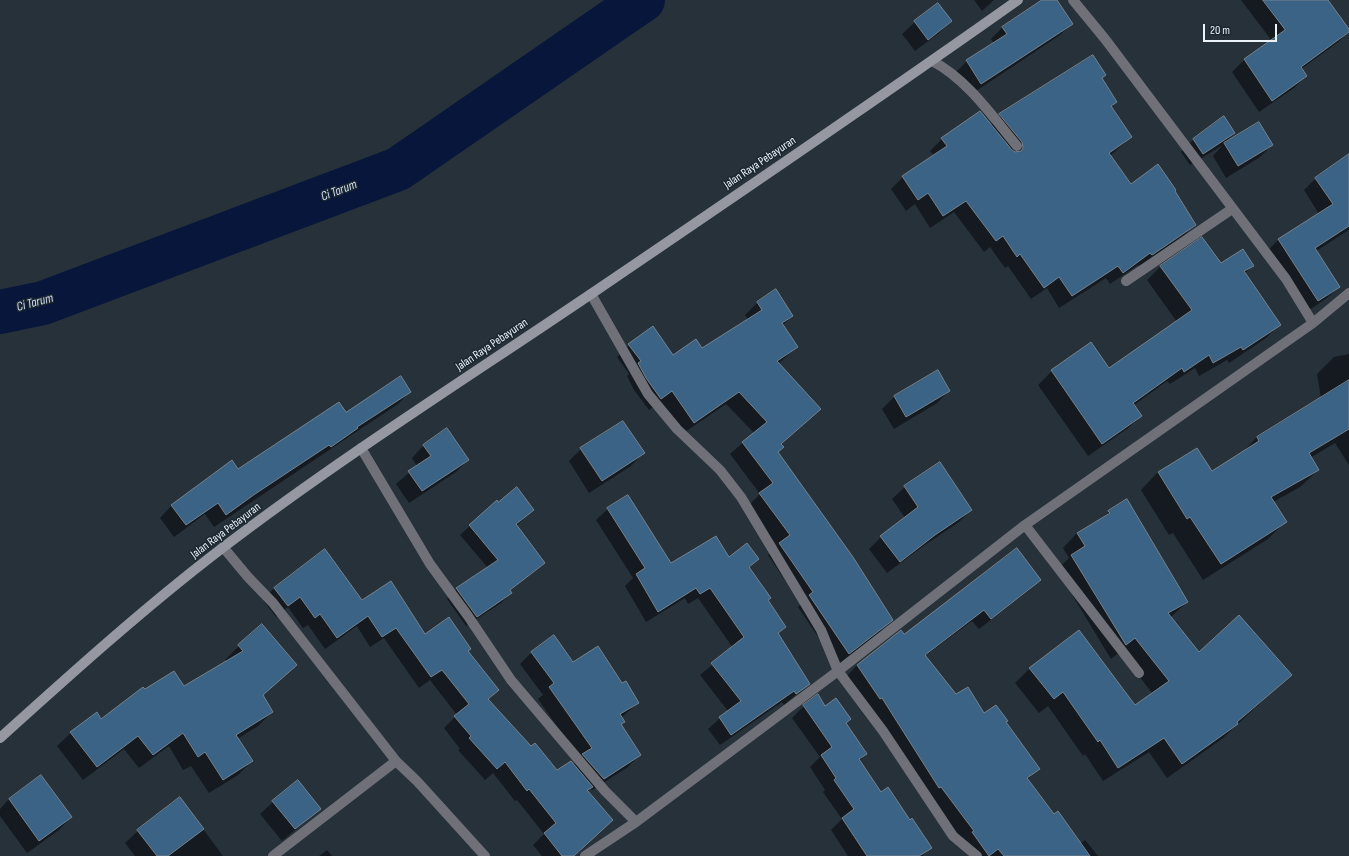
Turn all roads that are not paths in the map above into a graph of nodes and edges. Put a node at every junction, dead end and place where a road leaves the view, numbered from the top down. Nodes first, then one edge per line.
1 (1018, 0) edge
2 (1073, 0) edge
3 (932, 61) junction
4 (1017, 146) dead end
5 (1232, 209) junction
6 (1126, 281) dead end
7 (1349, 293) edge
8 (591, 294) junction
9 (1313, 323) junction
10 (361, 448) junction
11 (1024, 525) junction
12 (224, 548) junction
13 (838, 671) junction
14 (1139, 673) dead end
15 (0, 738) edge
16 (396, 761) junction
17 (636, 822) junction
18 (273, 856) edge
19 (485, 856) edge
20 (585, 856) edge
21 (977, 856) edge

1 - 3 main road, Jalan Raya Pebayuran
2 - 5 street
3 - 4 street
3 - 8 main road, Jalan Raya Pebayuran
5 - 6 street
5 - 9 street
7 - 9 street
8 - 10 main road, Jalan Raya Pebayuran
8 - 13 street
9 - 11 street
10 - 12 main road, Jalan Raya Pebayuran
10 - 17 street
11 - 13 street
11 - 14 street
12 - 15 main road, Jalan Raya Pebayuran
12 - 16 street
13 - 17 street
13 - 21 street
16 - 18 street
16 - 19 street
17 - 20 street

